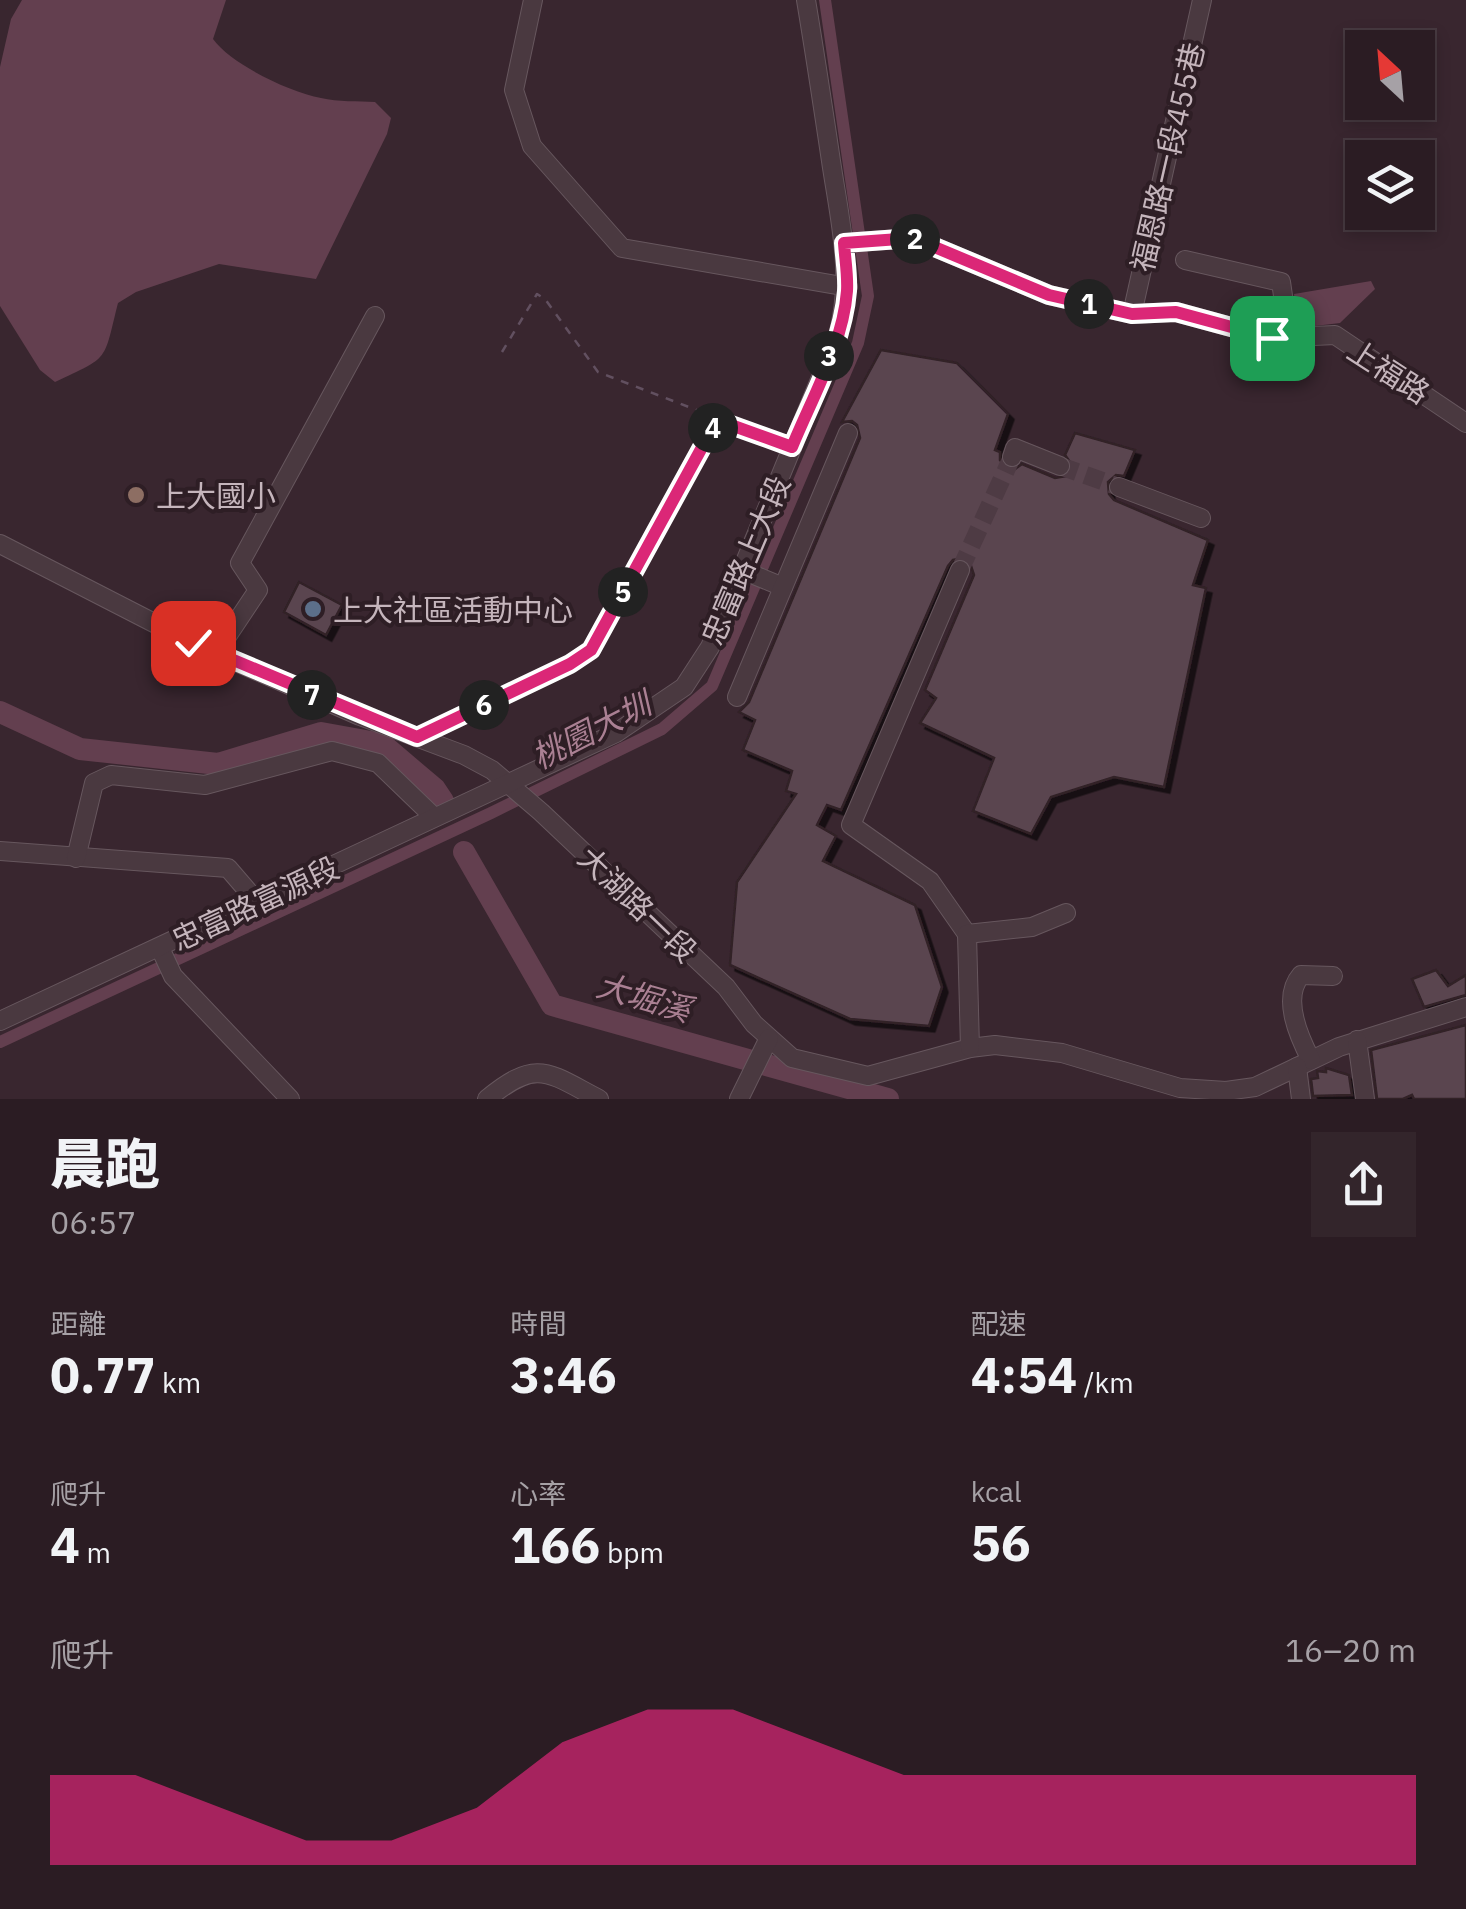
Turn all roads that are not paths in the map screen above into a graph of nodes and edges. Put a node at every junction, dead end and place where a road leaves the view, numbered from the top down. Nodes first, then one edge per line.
1 (533, 0) edge
2 (806, 0) edge
3 (1202, 0) edge
4 (848, 243) junction
5 (1185, 260) dead end
6 (848, 287) junction
7 (1132, 314) junction
8 (375, 316) dead end
9 (1289, 337) junction
10 (1466, 423) edge
11 (848, 433) dead end
12 (1012, 457) dead end
13 (1060, 466) tunnel mouth
14 (1119, 488) tunnel mouth
15 (1202, 518) dead end
16 (0, 544) edge
17 (960, 570) tunnel mouth
18 (744, 571) junction
19 (774, 584) junction
20 (216, 653) junction
21 (736, 697) dead end
22 (514, 788) junction
23 (434, 817) junction
24 (0, 851) edge
25 (76, 858) junction
26 (258, 902) junction
27 (1066, 913) dead end
28 (967, 934) junction
29 (162, 952) junction
30 (1332, 976) dead end
31 (1466, 1007) edge
32 (0, 1021) edge
33 (769, 1038) junction
34 (1357, 1040) junction
35 (970, 1048) junction
36 (1304, 1064) junction
37 (290, 1099) edge
38 (486, 1099) edge
39 (599, 1099) edge
40 (739, 1099) edge
41 (1301, 1099) edge
42 (1365, 1099) edge

1 - 6 street
2 - 4 street, 忠富路上大段
3 - 7 street, 福恩路一段455巷
4 - 6 street, 忠富路上大段
4 - 7 street, 上福路
5 - 9 street
6 - 18 street, 忠富路上大段
7 - 9 street, 上福路
8 - 20 street
9 - 10 street, 上福路
11 - 19 street
12 - 13 street
14 - 15 street
16 - 20 street, 大湖路一段
17 - 28 street
18 - 19 street
18 - 22 street, 忠富路上大段
19 - 21 street
20 - 22 street, 大湖路一段
22 - 23 street, 忠富路富源段
22 - 33 street, 大湖路一段
23 - 25 street
23 - 26 street, 忠富路富源段
24 - 25 street
25 - 26 street
26 - 29 street, 忠富路富源段
27 - 28 street
28 - 35 street
29 - 32 street, 忠富路富源段
29 - 37 street
30 - 36 street
31 - 34 street, 大湖路一段
33 - 35 street, 大湖路一段
33 - 40 street
34 - 36 street, 大湖路一段
34 - 42 street
35 - 36 street, 大湖路一段
36 - 41 street
38 - 39 street

